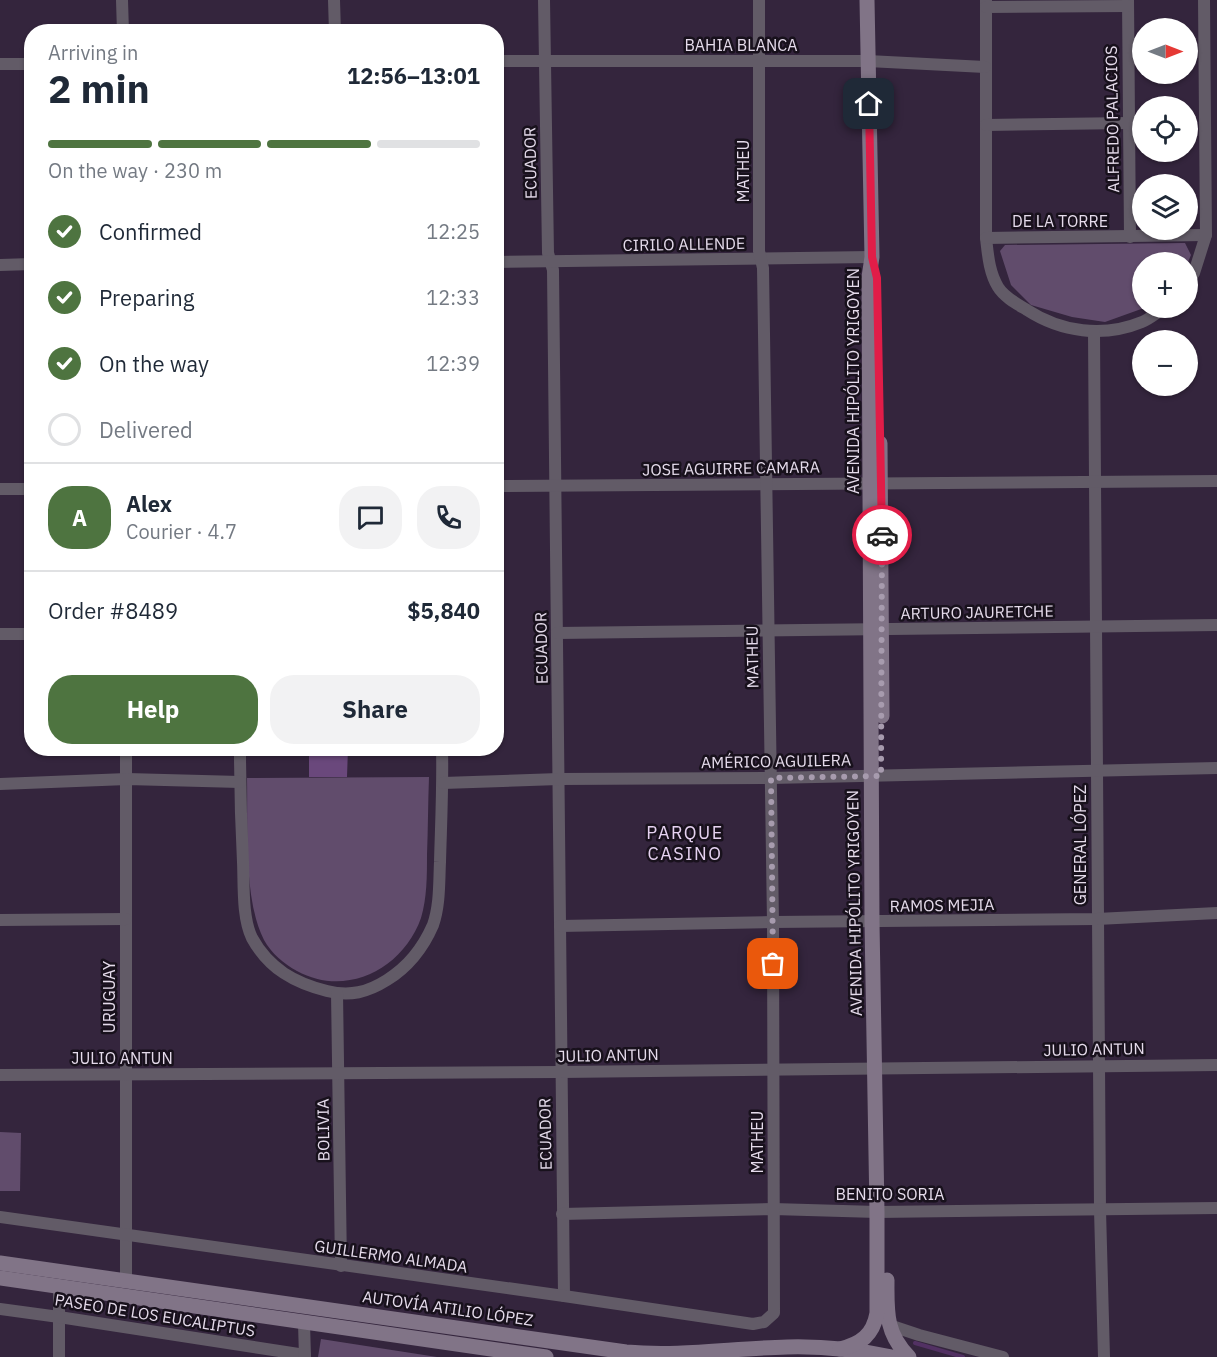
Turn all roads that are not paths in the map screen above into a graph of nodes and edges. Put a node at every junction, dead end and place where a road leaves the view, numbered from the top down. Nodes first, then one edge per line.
1 (122, 0) edge
2 (334, 0) edge
3 (544, 0) edge
4 (759, 0) edge
5 (867, 0) edge
6 (1204, 0) edge
7 (1128, 3) edge
8 (986, 4) edge
9 (123, 24) edge
10 (335, 24) edge
11 (544, 60) junction
12 (504, 61) edge
13 (868, 61) junction
14 (760, 62) junction
15 (0, 64) edge
16 (24, 64) edge
17 (985, 67) junction
18 (1211, 67) edge
19 (1129, 123) junction
20 (987, 125) junction
21 (1206, 235) junction
22 (1130, 237) junction
23 (986, 238) junction
24 (872, 257) junction
25 (761, 259) junction
26 (1198, 260) edge
27 (550, 261) junction
28 (504, 262) edge
29 (24, 264) edge
30 (0, 265) edge
31 (1149, 318) edge
32 (1094, 333) junction
33 (1217, 481) edge
34 (1094, 482) junction
35 (876, 483) junction
36 (766, 485) junction
37 (504, 486) edge
38 (554, 486) junction
39 (0, 489) edge
40 (24, 489) edge
41 (1217, 625) edge
42 (1096, 627) junction
43 (877, 630) junction
44 (768, 631) junction
45 (557, 633) junction
46 (0, 634) edge
47 (24, 634) edge
48 (126, 756) edge
49 (240, 756) edge
50 (442, 756) edge
51 (1217, 768) edge
52 (1097, 772) junction
53 (876, 776) junction
54 (771, 778) junction
55 (126, 779) junction
56 (559, 779) junction
57 (240, 782) junction
58 (443, 783) junction
59 (0, 784) edge
60 (1217, 913) edge
61 (126, 919) junction
62 (0, 920) edge
63 (1097, 920) junction
64 (773, 922) junction
65 (877, 922) junction
66 (560, 926) junction
67 (337, 993) junction
68 (1100, 1065) junction
69 (1217, 1065) edge
70 (879, 1069) junction
71 (773, 1070) junction
72 (338, 1072) junction
73 (561, 1072) junction
74 (125, 1074) junction
75 (0, 1075) edge
76 (1217, 1208) edge
77 (773, 1209) junction
78 (1100, 1210) junction
79 (882, 1212) junction
80 (562, 1214) junction
81 (0, 1217) edge
82 (126, 1236) junction
83 (0, 1263) edge
84 (341, 1266) junction
85 (0, 1278) edge
86 (126, 1282) junction
87 (59, 1287) junction
88 (564, 1296) junction
89 (0, 1309) edge
90 (774, 1313) joint
91 (59, 1317) junction
92 (304, 1323) junction
93 (889, 1325) junction
94 (817, 1348) junction
95 (840, 1349) junction
96 (279, 1354) edge
97 (305, 1356) edge
98 (59, 1357) edge
99 (546, 1357) edge
100 (798, 1357) edge
101 (892, 1357) edge
102 (909, 1357) edge
103 (1003, 1357) edge
104 (1104, 1357) edge

1 - 9 street
2 - 10 street
3 - 11 street, ECUADOR
4 - 14 street, MATHEU
5 - 13 main road, AVENIDA HIPÓLITO YRIGOYEN
6 - 18 street
7 - 8 street
7 - 19 street, ALFREDO PALACIOS
8 - 17 street
11 - 12 street, BAHIA BLANCA
11 - 14 street, BAHIA BLANCA
11 - 27 street, ECUADOR
13 - 14 street, BAHIA BLANCA
13 - 17 street, BAHIA BLANCA
13 - 24 main road, AVENIDA HIPÓLITO YRIGOYEN
14 - 25 street, MATHEU
15 - 16 street
17 - 20 street
18 - 21 street
19 - 20 street
19 - 22 street, ALFREDO PALACIOS
20 - 23 street
21 - 22 street, DE LA TORRE
21 - 26 street
22 - 23 street, DE LA TORRE
23 - 32 street
24 - 25 street, CIRILO ALLENDE
24 - 35 main road, AVENIDA HIPÓLITO YRIGOYEN
25 - 27 street, CIRILO ALLENDE
25 - 36 street, MATHEU
27 - 28 street, CIRILO ALLENDE
27 - 38 street, ECUADOR
29 - 30 street
31 - 32 street
32 - 34 street, GENERAL LÓPEZ
33 - 34 street, JOSE AGUIRRE CAMARA
34 - 35 street, JOSE AGUIRRE CAMARA
34 - 42 street, GENERAL LÓPEZ
35 - 36 street, JOSE AGUIRRE CAMARA
35 - 43 main road, AVENIDA HIPÓLITO YRIGOYEN
36 - 38 street, JOSE AGUIRRE CAMARA
36 - 44 street, MATHEU
37 - 38 street, JOSE AGUIRRE CAMARA
38 - 45 street, ECUADOR
39 - 40 street
41 - 42 street, ARTURO JAURETCHE
42 - 43 street, ARTURO JAURETCHE
42 - 52 street, GENERAL LÓPEZ
43 - 44 street, ARTURO JAURETCHE
43 - 53 main road, AVENIDA HIPÓLITO YRIGOYEN
44 - 45 street, ARTURO JAURETCHE
44 - 54 street, MATHEU
45 - 56 street, ECUADOR
46 - 47 street
48 - 55 street, URUGUAY
49 - 57 street
50 - 58 street
51 - 52 street, AMÉRICO AGUILERA
52 - 53 street, AMÉRICO AGUILERA
52 - 63 street, GENERAL LÓPEZ
53 - 54 street, AMÉRICO AGUILERA
53 - 65 main road, AVENIDA HIPÓLITO YRIGOYEN
54 - 56 street, AMÉRICO AGUILERA
54 - 64 street, MATHEU
55 - 57 street
55 - 59 street
55 - 61 street, URUGUAY
56 - 58 street, AMÉRICO AGUILERA
56 - 66 street, ECUADOR
57 - 67 street
58 - 67 street
60 - 63 street, RAMOS MEJIA
61 - 62 street
61 - 74 street, URUGUAY
63 - 65 street, RAMOS MEJIA
63 - 68 street, GENERAL LÓPEZ
64 - 65 street, RAMOS MEJIA
64 - 66 street, RAMOS MEJIA
64 - 71 street, MATHEU
65 - 70 main road, AVENIDA HIPÓLITO YRIGOYEN
66 - 73 street, ECUADOR
67 - 72 street, BOLIVIA
68 - 69 street, JULIO ANTUN
68 - 70 street, JULIO ANTUN
68 - 78 street, GENERAL LÓPEZ
70 - 71 street, JULIO ANTUN
70 - 79 main road, AVENIDA HIPÓLITO YRIGOYEN
71 - 73 street, JULIO ANTUN
71 - 77 street, MATHEU
72 - 73 street, JULIO ANTUN
72 - 74 street, JULIO ANTUN
72 - 84 street, BOLIVIA
73 - 80 street, ECUADOR
74 - 75 street, JULIO ANTUN
74 - 82 street, URUGUAY
76 - 78 street, BENITO SORIA
77 - 79 street, BENITO SORIA
77 - 80 street, BENITO SORIA
77 - 90 street, MATHEU
78 - 79 street, BENITO SORIA
78 - 104 street, GENERAL LÓPEZ
79 - 93 main road, AVENIDA HIPÓLITO YRIGOYEN
79 - 95 main road, AVENIDA HIPÓLITO YRIGOYEN
80 - 88 street, ECUADOR
81 - 82 street, GUILLERMO ALMADA
82 - 84 street, GUILLERMO ALMADA
82 - 86 street, URUGUAY
83 - 86 main road, AUTOVÍA ATILIO LÓPEZ
84 - 88 street, GUILLERMO ALMADA
85 - 87 main road
86 - 94 main road, AUTOVÍA ATILIO LÓPEZ
87 - 91 street
87 - 92 main road
88 - 90 street, GUILLERMO ALMADA
89 - 91 street, PASEO DE LOS EUCALIPTUS
91 - 96 street, PASEO DE LOS EUCALIPTUS
91 - 98 street
92 - 97 street
92 - 99 main road
93 - 102 main road, AVENIDA HIPÓLITO YRIGOYEN
93 - 103 street
94 - 95 main road, AUTOVÍA ATILIO LÓPEZ
94 - 100 main road
95 - 101 main road, AUTOVÍA ATILIO LÓPEZ
96 - 97 street, PASEO DE LOS EUCALIPTUS

